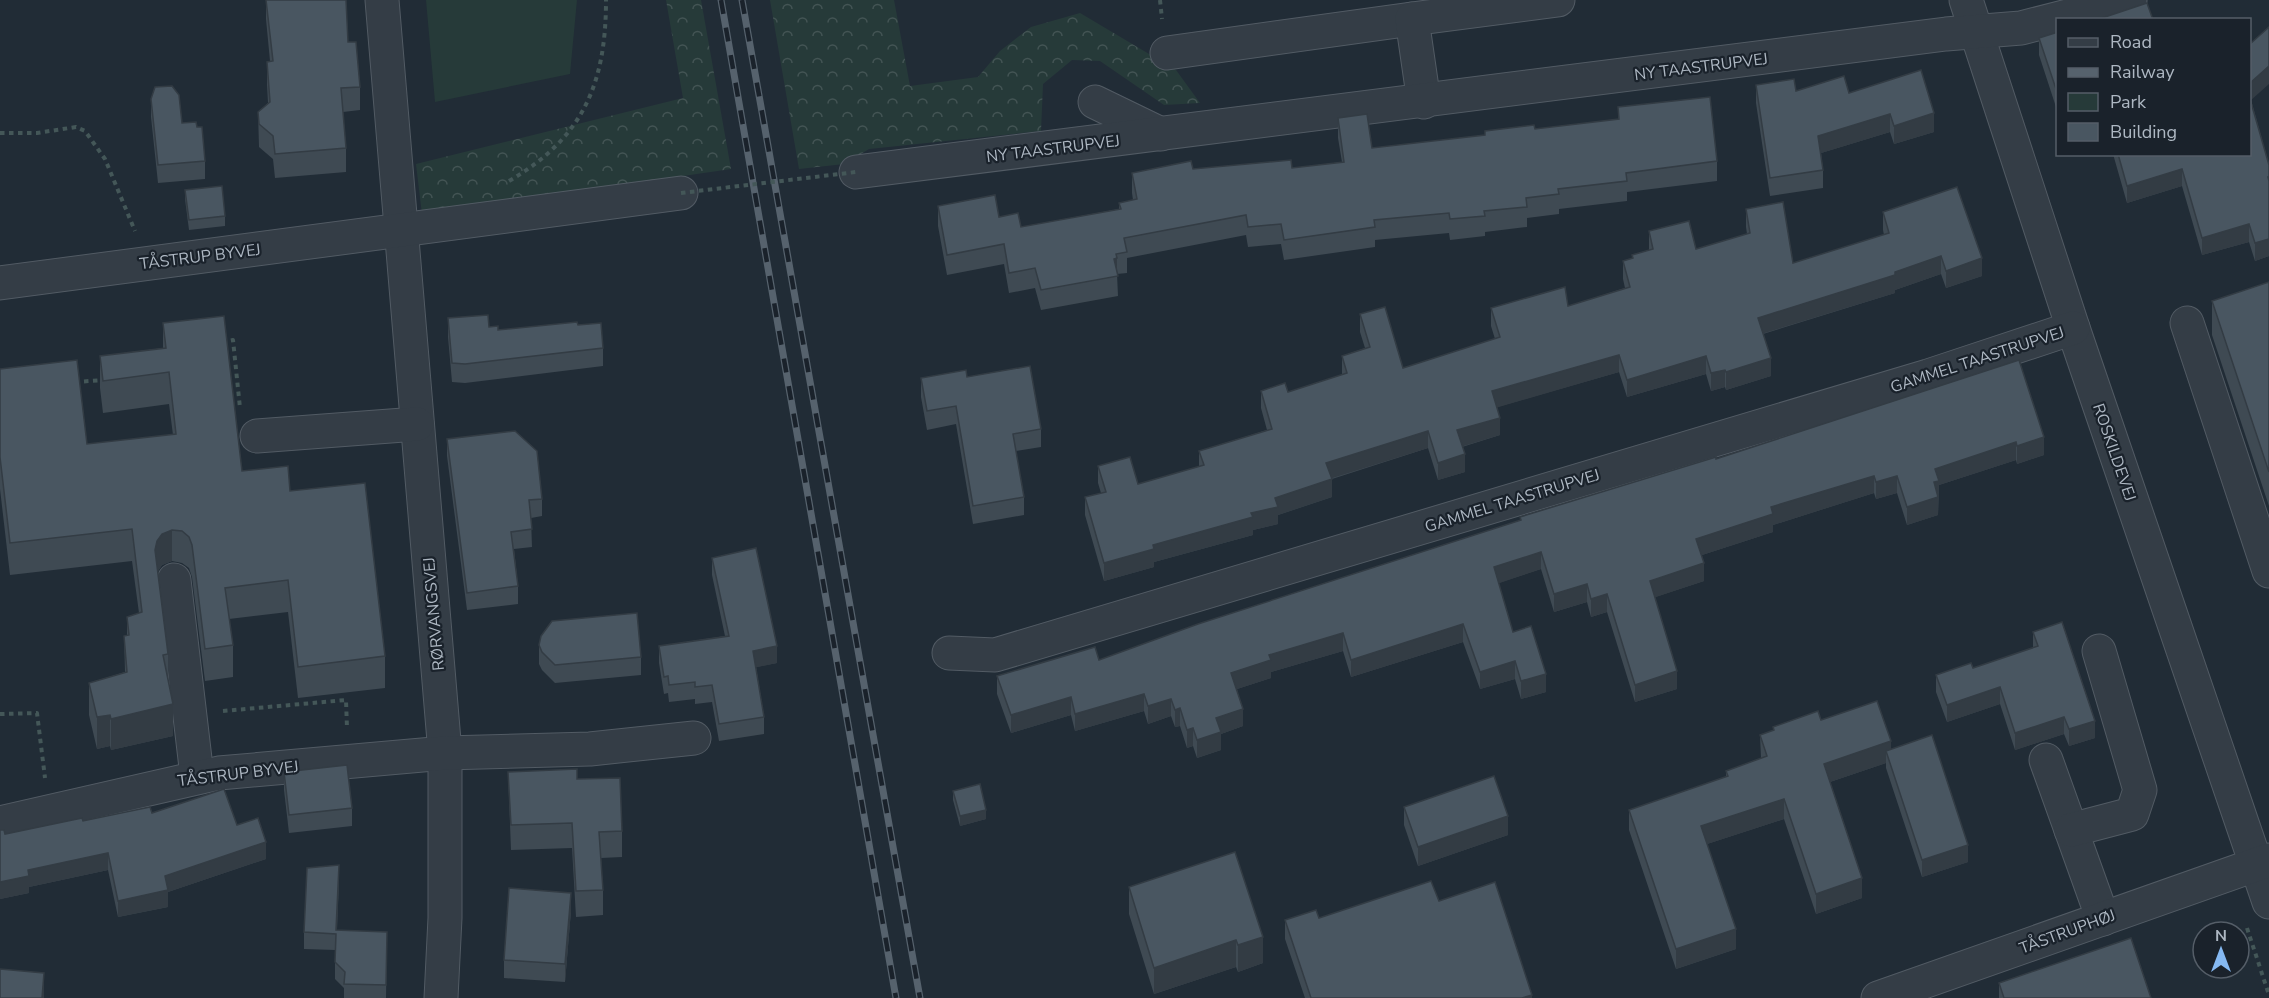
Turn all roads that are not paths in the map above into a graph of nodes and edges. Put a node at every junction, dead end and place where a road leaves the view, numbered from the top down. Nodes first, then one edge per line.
1 (382, 0) edge
2 (1558, 0) edge
3 (1966, 0) edge
4 (2130, 0) edge
5 (2060, 18) edge
6 (1412, 19) junction
7 (2056, 19) edge
8 (1977, 32) junction
9 (1167, 53) dead end
10 (1095, 102) dead end
11 (1424, 102) junction
12 (1161, 135) junction
13 (856, 172) road end
14 (681, 193) road end
15 (400, 231) junction
16 (0, 283) edge
17 (2187, 323) dead end
18 (2073, 328) junction
19 (417, 424) junction
20 (257, 436) road end
21 (2269, 571) edge
22 (174, 580) dead end
23 (2099, 651) dead end
24 (949, 653) dead end
25 (694, 738) dead end
26 (445, 753) junction
27 (2046, 760) dead end
28 (197, 776) junction
29 (0, 823) edge
30 (2071, 830) junction
31 (2252, 867) edge
32 (2269, 902) edge
33 (2103, 919) junction
34 (441, 998) edge
35 (1878, 998) edge

1 - 15 street
2 - 6 street
3 - 8 street, ROSKILDEVEJ
4 - 5 street, NY TAASTRUPVEJ
6 - 9 street
6 - 11 street
7 - 8 street, NY TAASTRUPVEJ
8 - 11 street, NY TAASTRUPVEJ
8 - 18 street, ROSKILDEVEJ
10 - 12 street
11 - 12 street, NY TAASTRUPVEJ
12 - 13 street, NY TAASTRUPVEJ
14 - 15 street, TÅSTRUP BYVEJ
15 - 16 street, TÅSTRUP BYVEJ
15 - 19 street, RØRVANGSVEJ
17 - 21 street
18 - 24 street, GAMMEL TAASTRUPVEJ
18 - 31 street, ROSKILDEVEJ
19 - 20 street
19 - 26 street, RØRVANGSVEJ
22 - 28 street
23 - 30 street
25 - 26 street, TÅSTRUP BYVEJ
26 - 28 street, TÅSTRUP BYVEJ
26 - 34 street, RØRVANGSVEJ
27 - 30 street
28 - 29 street, TÅSTRUP BYVEJ
30 - 33 street
31 - 32 street, ROSKILDEVEJ
31 - 33 street, TÅSTRUPHØJ
33 - 35 street, TÅSTRUPHØJ

